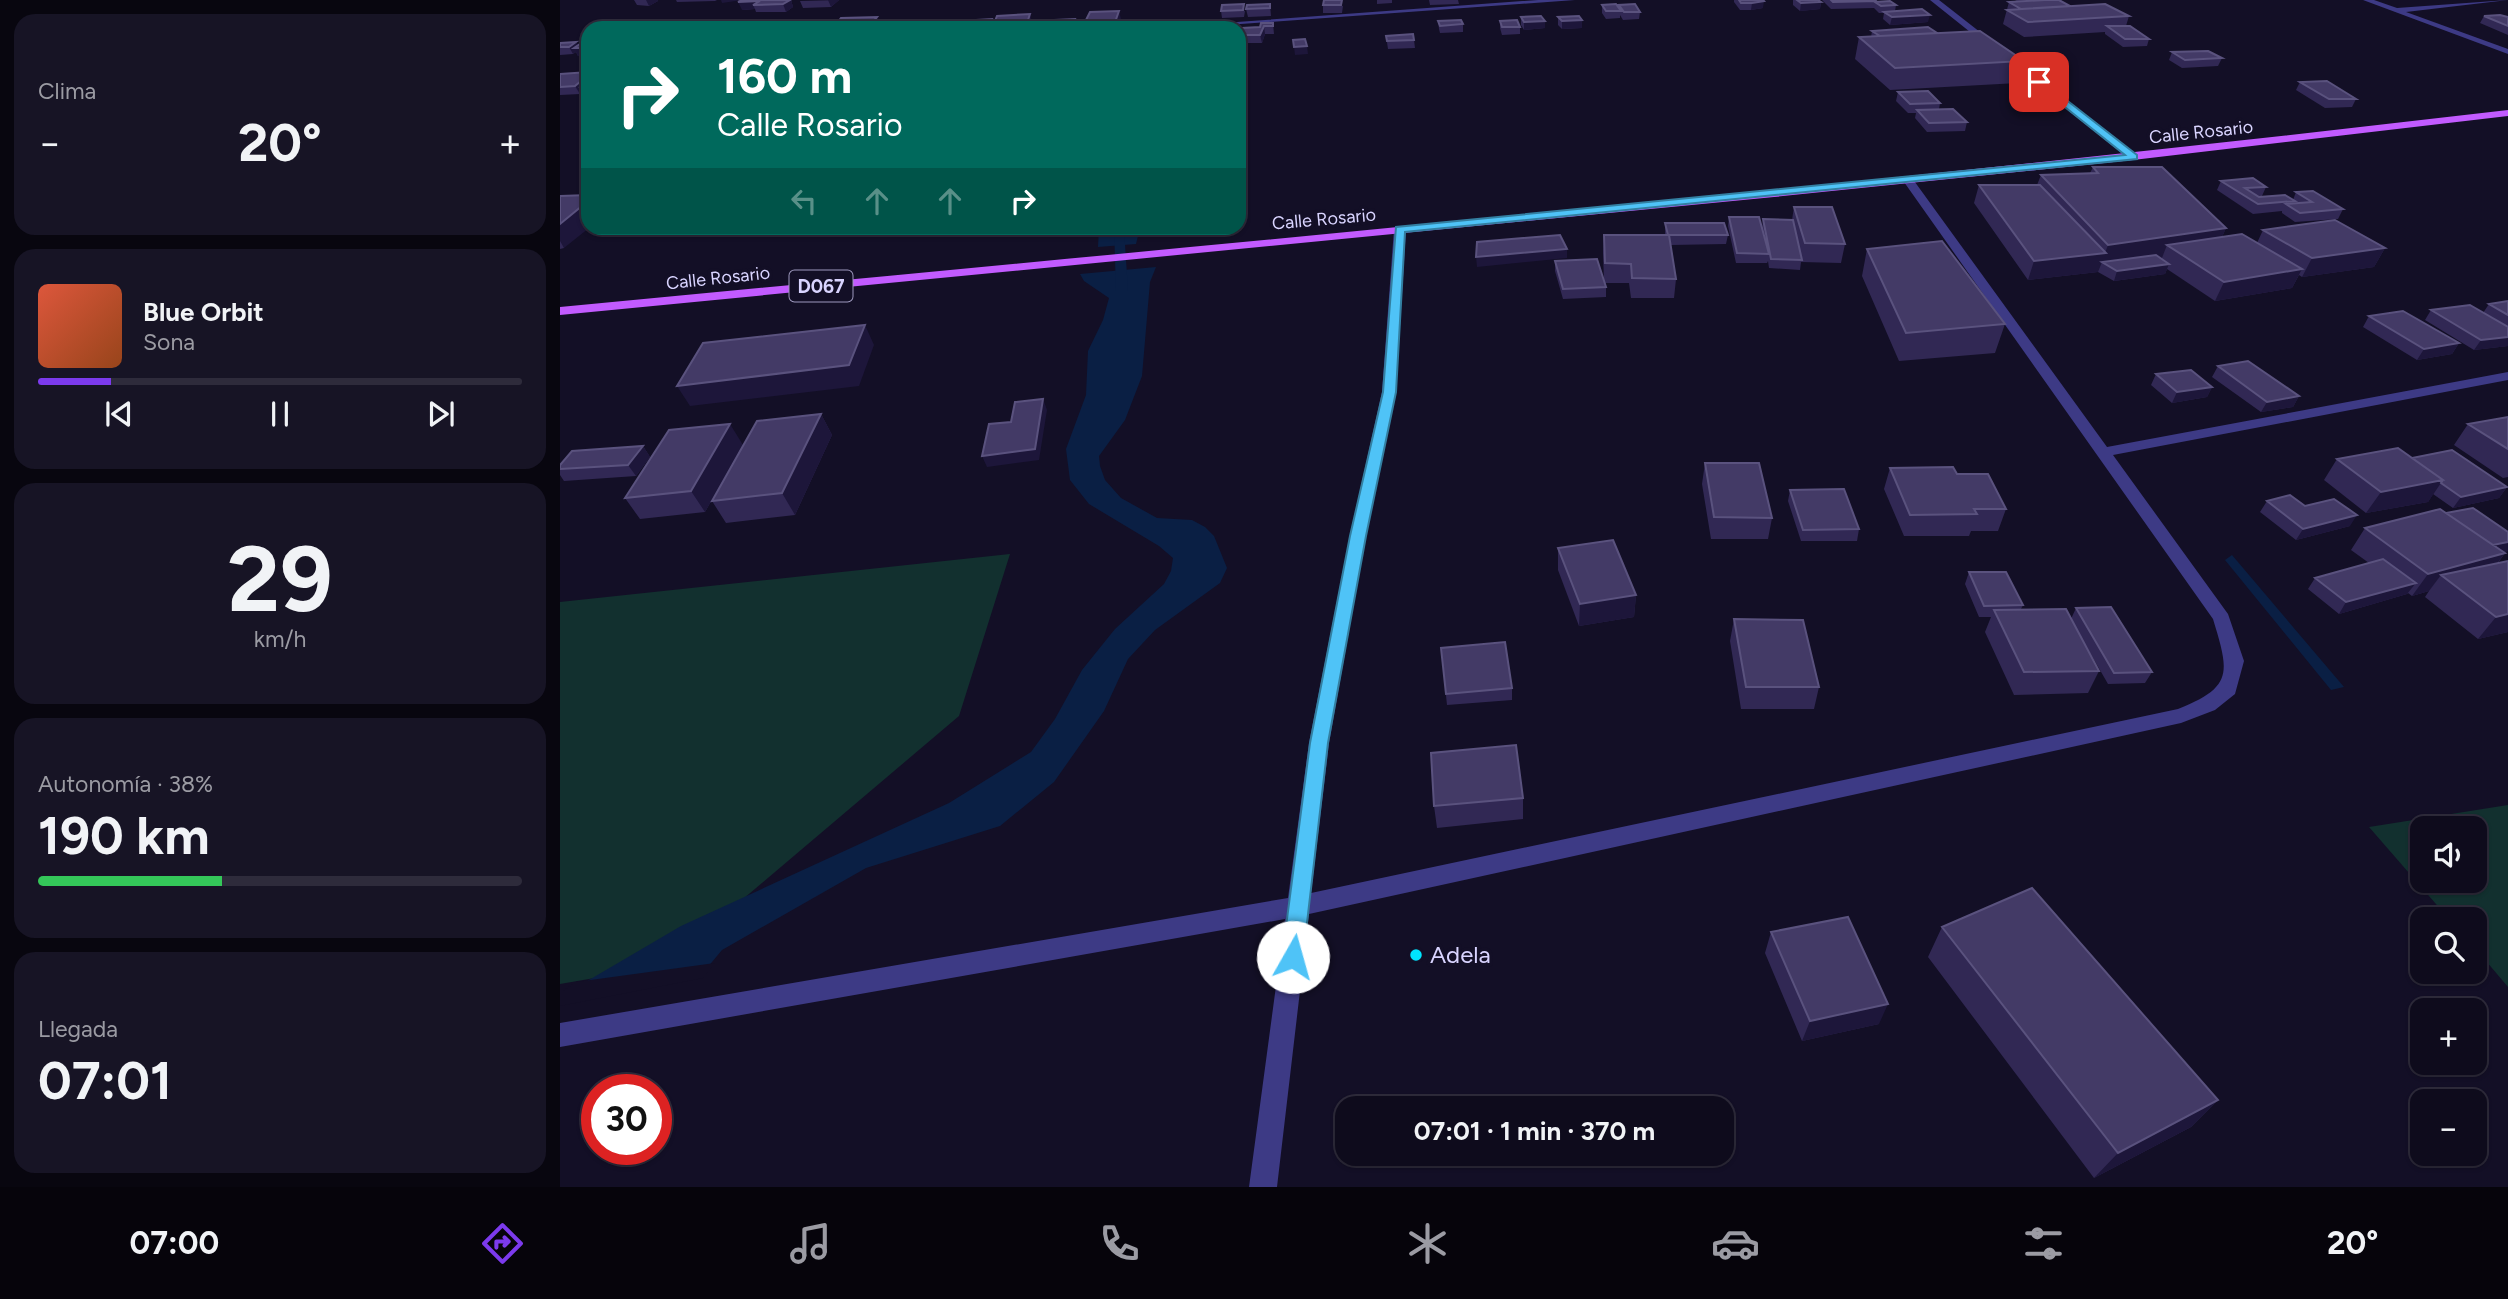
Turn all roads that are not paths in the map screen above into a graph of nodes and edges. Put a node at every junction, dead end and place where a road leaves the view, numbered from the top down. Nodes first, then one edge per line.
1 (1571, 0) edge
2 (1934, 0) edge
3 (2367, 0) edge
4 (2507, 0) edge
5 (2392, 10) junction
6 (1246, 22) edge
7 (2508, 52) edge
8 (2508, 113) edge
9 (2133, 157) junction
10 (1908, 180) junction
11 (1400, 229) junction
12 (560, 311) edge
13 (2508, 376) edge
14 (2103, 452) junction
15 (1299, 906) junction
16 (560, 1035) edge
17 (1263, 1187) edge

1 - 6 street
2 - 9 street
3 - 5 street
4 - 5 street
5 - 7 street
8 - 9 main road, Calle Rosario / D067
9 - 10 main road, Calle Rosario / D067
10 - 11 main road, Calle Rosario / D067
10 - 14 street
11 - 12 main road, Calle Rosario / D067
11 - 15 street
13 - 14 street
14 - 15 street
15 - 16 street
15 - 17 street

